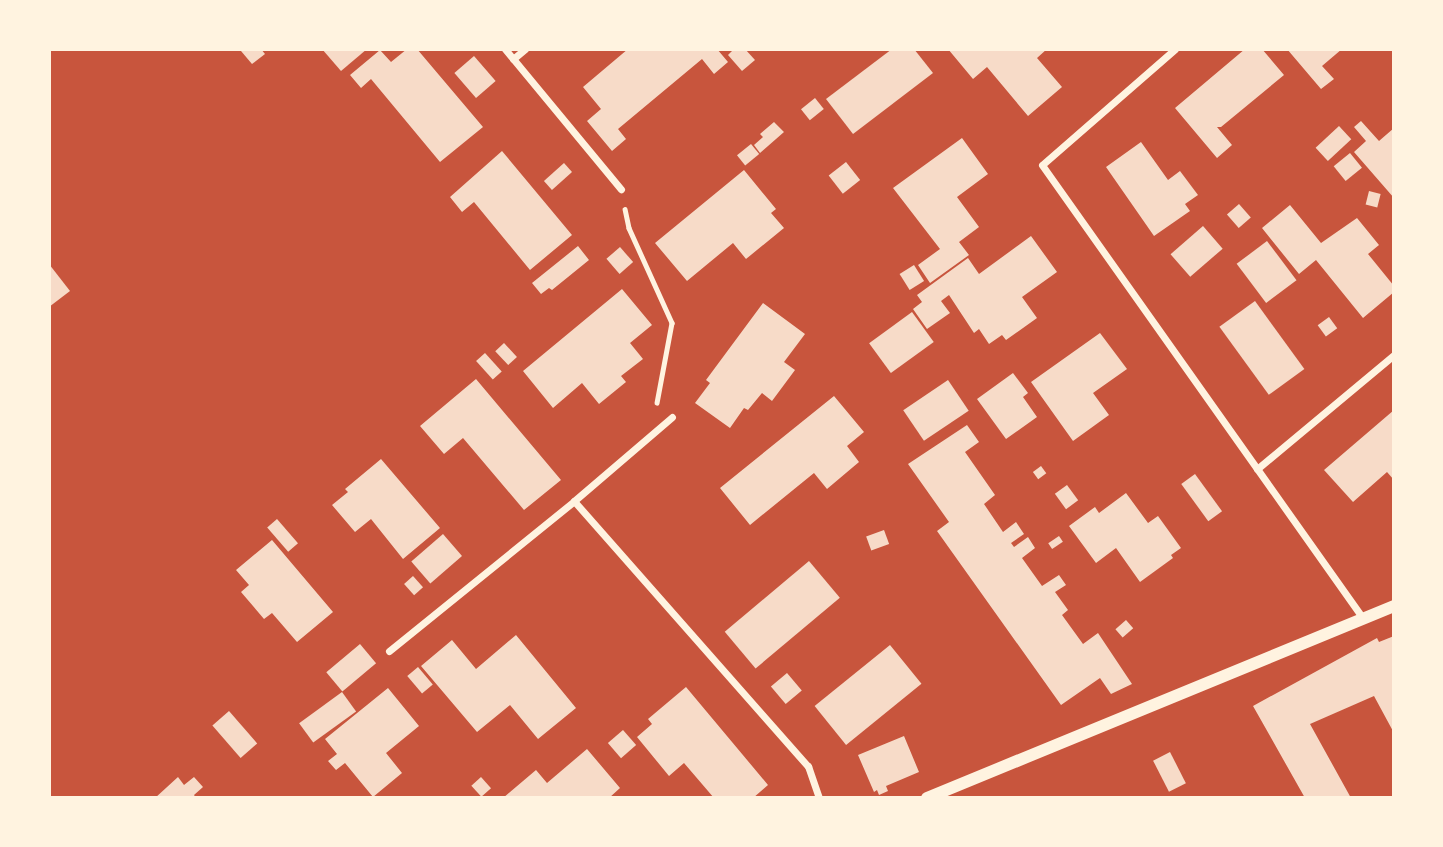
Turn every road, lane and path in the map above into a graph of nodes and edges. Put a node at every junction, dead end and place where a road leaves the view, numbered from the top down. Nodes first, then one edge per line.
1 (505, 49) edge
2 (525, 49) edge
3 (1175, 49) edge
4 (513, 59) junction
5 (621, 189) joint
6 (1394, 355) edge
7 (672, 417) dead end
8 (651, 435) junction
9 (1257, 469) junction
10 (574, 501) junction
11 (1394, 606) edge
12 (1362, 617) junction
13 (389, 651) dead end
14 (819, 798) edge
15 (927, 798) edge

1 - 4 street
2 - 4 street
3 - 9 street
4 - 5 street
5 - 8 path
6 - 9 street
7 - 8 street
8 - 10 street
9 - 12 street
10 - 13 street
10 - 14 street
11 - 12 street
12 - 15 street

